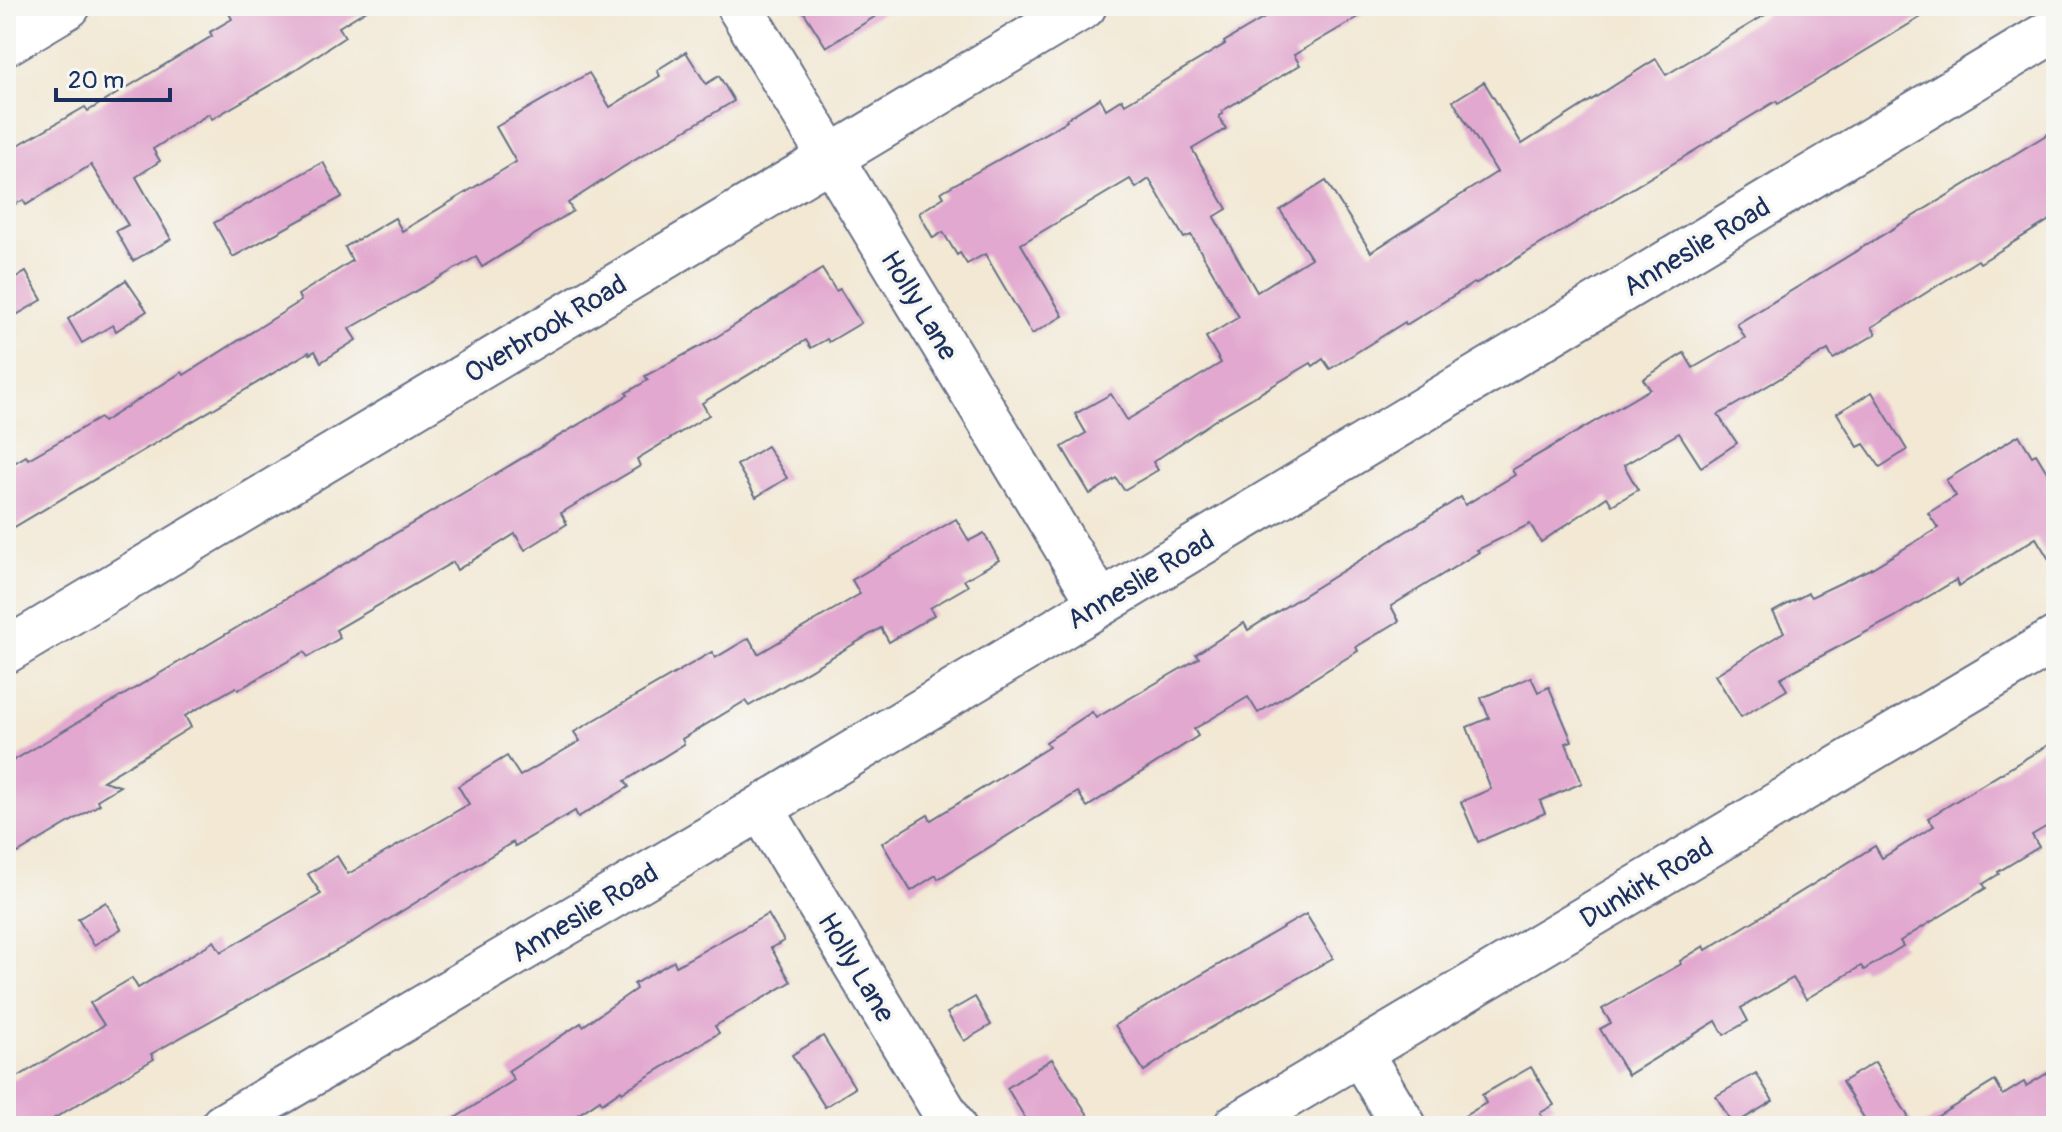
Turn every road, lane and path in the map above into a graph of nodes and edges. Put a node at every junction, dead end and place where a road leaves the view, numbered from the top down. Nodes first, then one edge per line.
1 (68, 6) edge
2 (739, 6) edge
3 (1084, 6) edge
4 (2056, 29) edge
5 (6, 43) edge
6 (831, 157) junction
7 (1100, 603) junction
8 (2056, 639) edge
9 (6, 651) edge
10 (761, 808) junction
11 (1360, 1053) junction
12 (223, 1126) edge
13 (953, 1126) edge
14 (1236, 1126) edge
15 (1404, 1126) edge

1 - 5 street
2 - 6 street, Holly Lane
3 - 6 street, Overbrook Road
4 - 7 street, Anneslie Road
6 - 7 street, Holly Lane
6 - 9 street, Overbrook Road
7 - 10 street, Anneslie Road
8 - 11 street, Dunkirk Road
10 - 12 street, Anneslie Road
10 - 13 street, Holly Lane
11 - 14 street, Dunkirk Road
11 - 15 street

